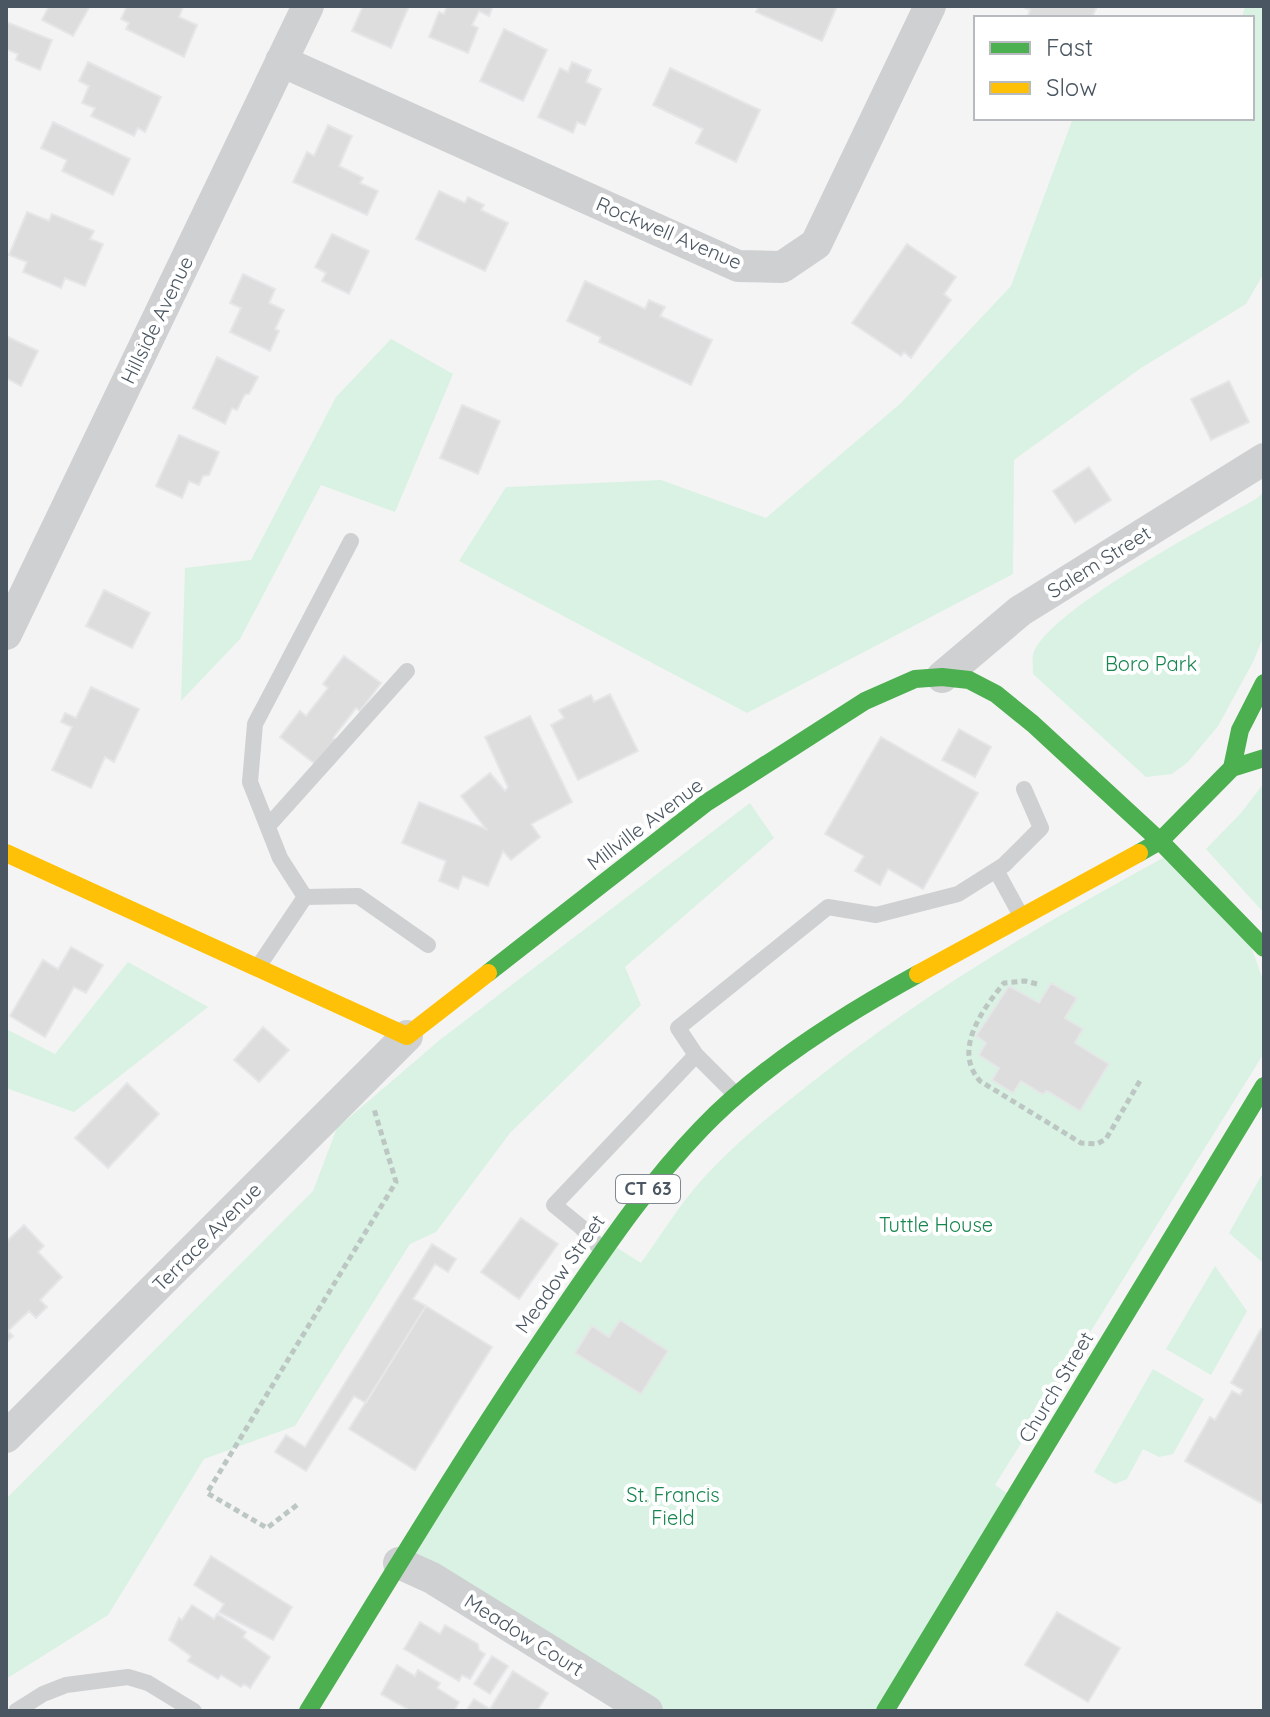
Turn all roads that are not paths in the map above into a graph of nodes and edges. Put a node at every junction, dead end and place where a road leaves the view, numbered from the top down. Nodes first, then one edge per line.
1 (308, 6) edge
2 (930, 6) edge
3 (281, 61) junction
4 (1264, 459) edge
5 (351, 541) dead end
6 (6, 634) edge
7 (407, 671) dead end
8 (942, 677) junction
9 (1264, 683) edge
10 (1264, 758) edge
11 (1232, 768) junction
12 (1024, 789) dead end
13 (269, 825) junction
14 (1160, 841) junction
15 (6, 853) edge
16 (996, 870) junction
17 (305, 897) junction
18 (1022, 918) junction
19 (428, 945) dead end
20 (1264, 948) edge
21 (257, 968) junction
22 (407, 1036) junction
23 (696, 1055) junction
24 (1264, 1086) edge
25 (737, 1096) junction
26 (602, 1250) junction
27 (6, 1437) edge
28 (399, 1563) junction
29 (16, 1711) edge
30 (194, 1711) edge
31 (308, 1711) edge
32 (647, 1711) edge
33 (885, 1711) edge

1 - 3 street, Hillside Avenue
2 - 3 street, Rockwell Avenue
3 - 6 street, Hillside Avenue
4 - 8 street, Salem Street
5 - 13 lane
7 - 13 lane
8 - 14 street, Millville Avenue
8 - 22 street, Millville Avenue
9 - 11 street
10 - 11 street
11 - 14 street, CT 63
12 - 16 lane
13 - 17 lane
14 - 18 street, Meadow Street / CT 63
14 - 20 street, Millville Avenue
15 - 21 street
16 - 18 lane
16 - 23 lane
17 - 19 lane
17 - 21 lane
18 - 25 street, Meadow Street / CT 63
21 - 22 street
22 - 27 street, Terrace Avenue
23 - 25 lane
23 - 26 lane
24 - 33 street, Church Street
25 - 26 street, Meadow Street / CT 63
26 - 28 street, Meadow Street / CT 63
28 - 31 street, Meadow Street / CT 63
28 - 32 street, Meadow Court
29 - 30 lane

